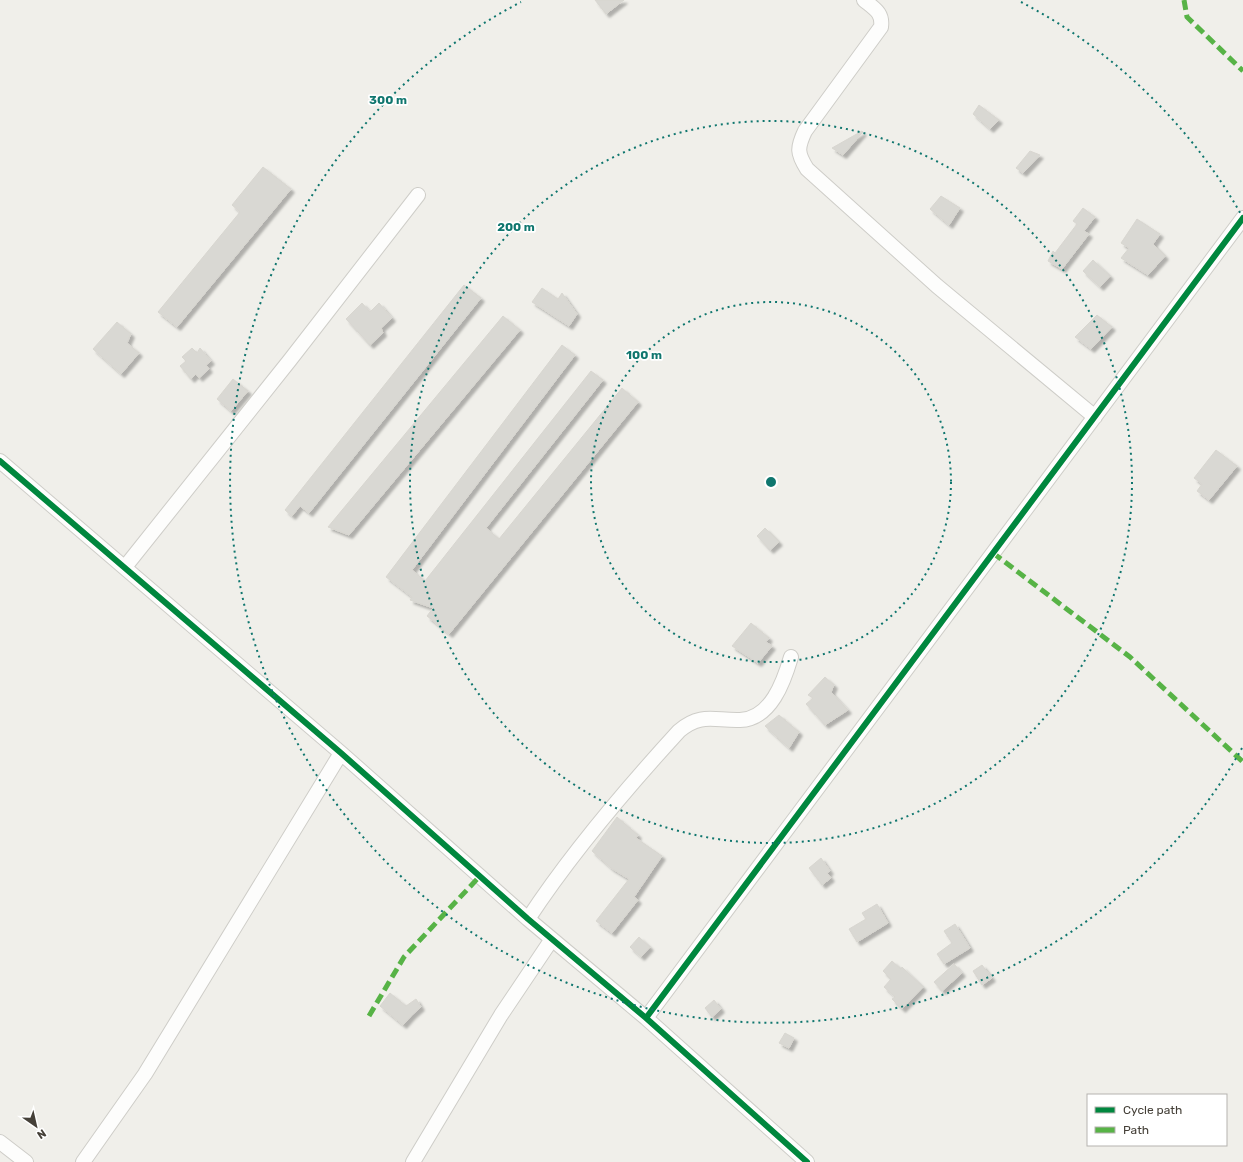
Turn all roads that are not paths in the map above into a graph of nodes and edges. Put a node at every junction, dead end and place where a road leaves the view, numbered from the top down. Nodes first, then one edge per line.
1 (864, 0) edge
2 (418, 195) dead end
3 (1243, 218) edge
4 (1095, 417) junction
5 (0, 461) edge
6 (125, 567) junction
7 (790, 657) dead end
8 (341, 753) junction
9 (528, 919) junction
10 (552, 939) junction
11 (646, 1018) junction
12 (0, 1142) edge
13 (26, 1162) edge
14 (83, 1162) edge
15 (413, 1162) edge
16 (807, 1162) edge

1 - 4 street
2 - 6 street
3 - 4 street
4 - 11 street
5 - 6 street
6 - 8 street
7 - 9 street
8 - 9 street
8 - 14 street
9 - 10 street
10 - 11 street
10 - 15 street
11 - 16 street
12 - 13 street

